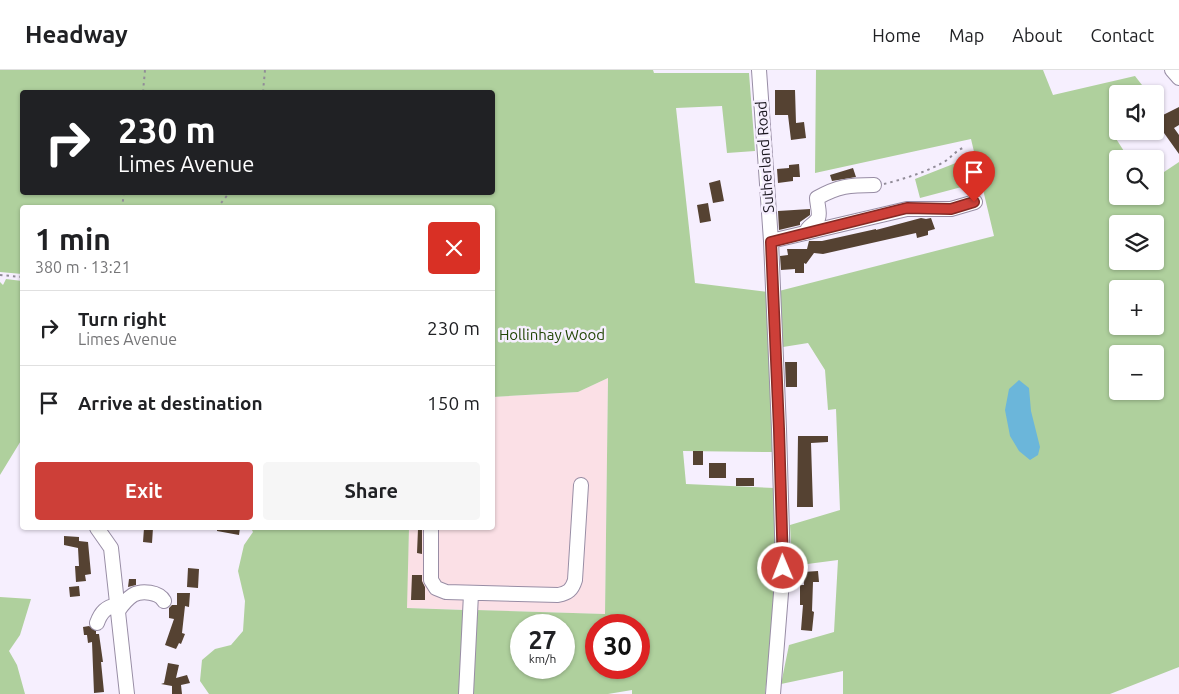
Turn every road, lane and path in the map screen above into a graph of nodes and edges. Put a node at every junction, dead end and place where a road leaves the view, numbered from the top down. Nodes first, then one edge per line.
1 (145, 70) edge
2 (265, 70) edge
3 (759, 70) edge
4 (1172, 70) edge
5 (1179, 78) edge
6 (143, 90) edge
7 (263, 90) edge
8 (963, 148) dead end
9 (874, 184) joint
10 (228, 195) edge
11 (974, 202) dead end
12 (219, 205) edge
13 (806, 233) junction
14 (771, 242) junction
15 (1, 276) edge
16 (20, 277) edge
17 (581, 485) dead end
18 (98, 530) edge
19 (432, 530) edge
20 (470, 594) junction
21 (164, 601) dead end
22 (118, 608) junction
23 (97, 623) dead end
24 (127, 694) edge
25 (466, 694) edge
26 (773, 694) edge

1 - 6 path
2 - 7 path
3 - 14 street, Sutherland Road
4 - 5 street
8 - 9 path
9 - 13 street
10 - 12 path
11 - 13 street
13 - 14 street
14 - 26 street, Sutherland Road
15 - 16 path
17 - 20 street
18 - 22 street
19 - 20 street
20 - 25 street
21 - 22 street
22 - 23 street
22 - 24 street

